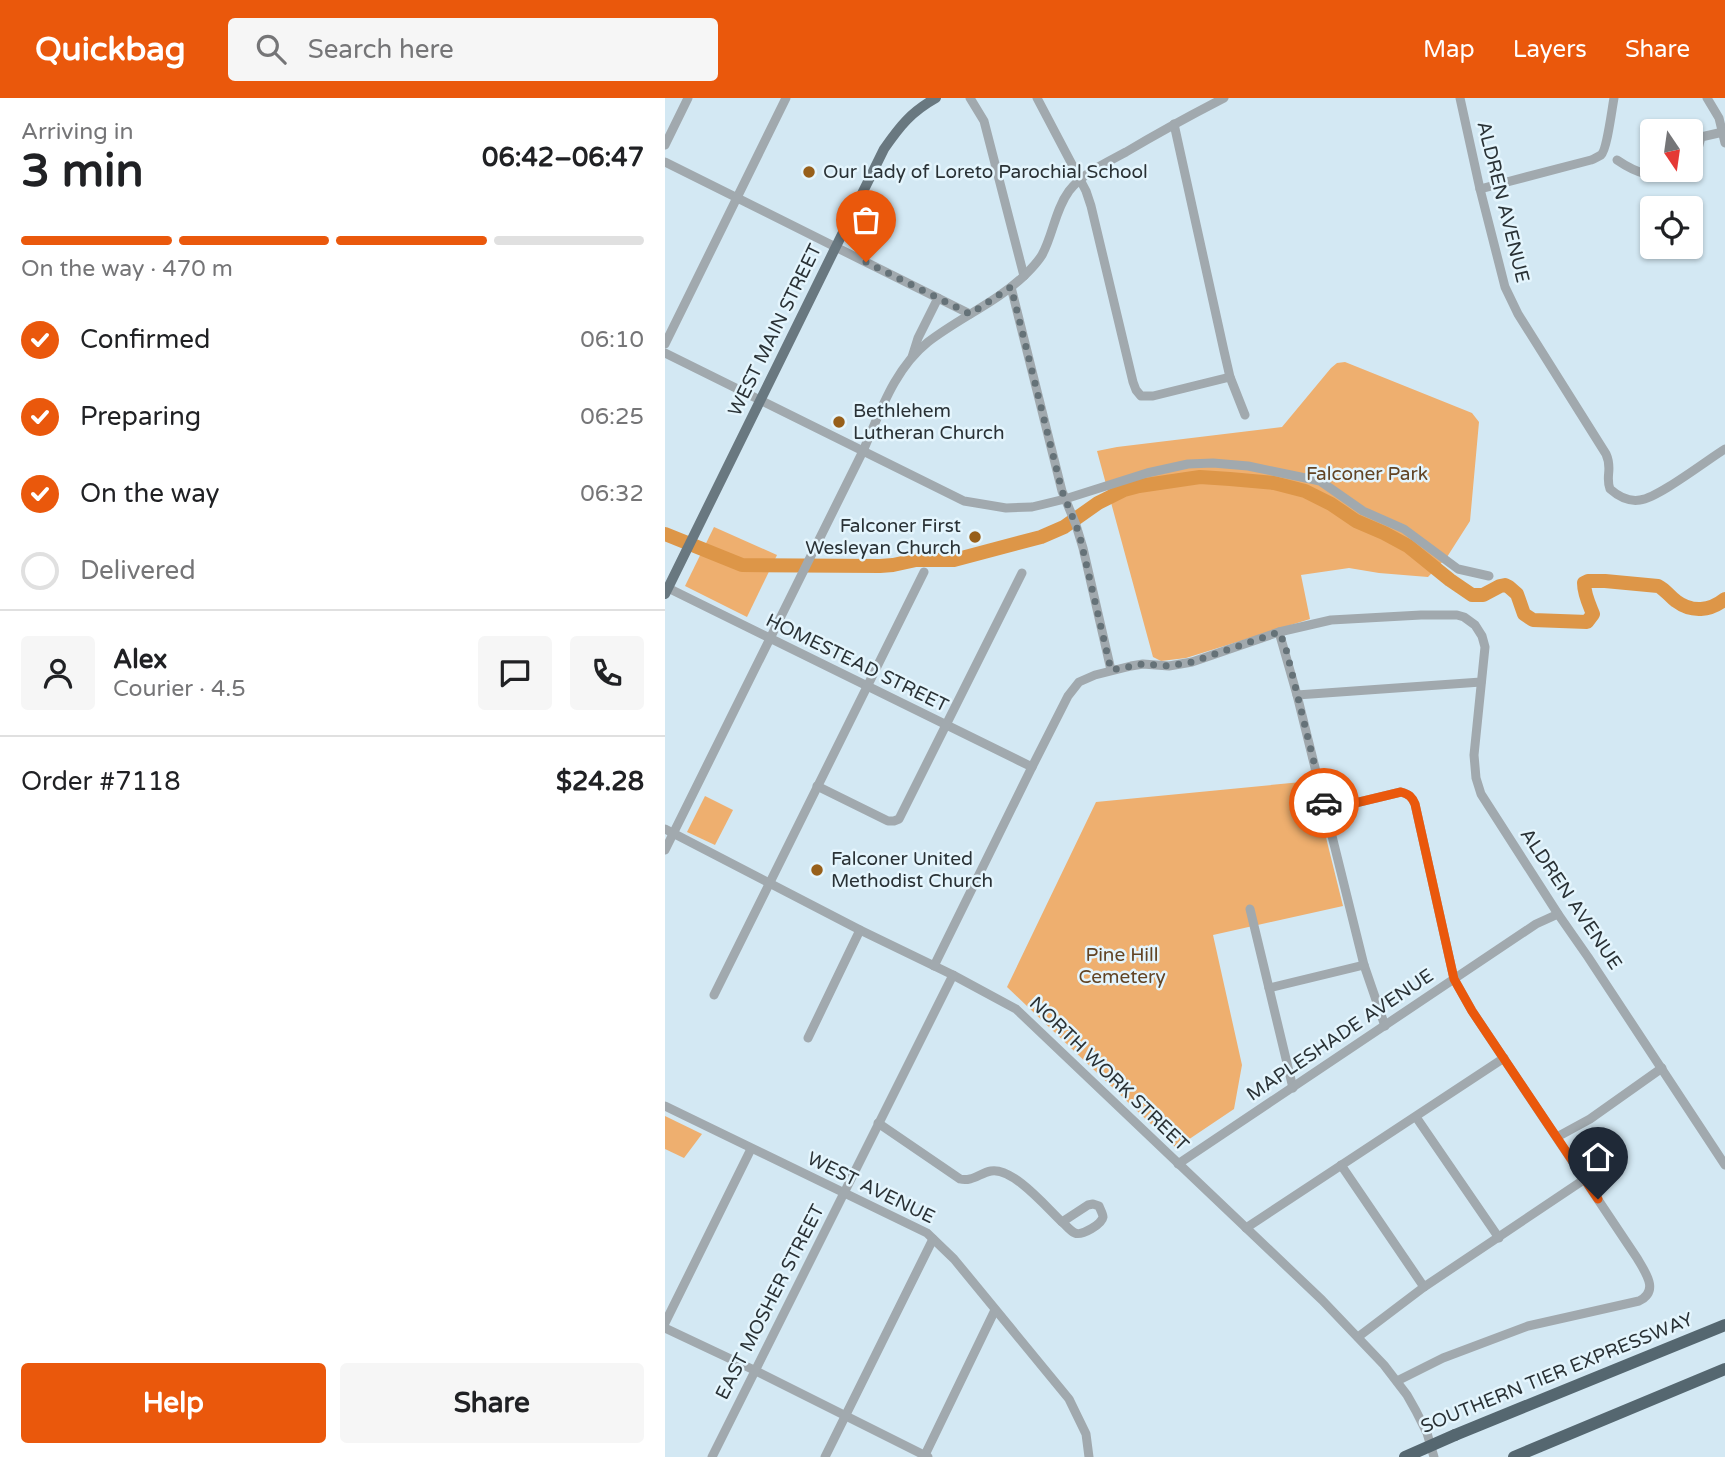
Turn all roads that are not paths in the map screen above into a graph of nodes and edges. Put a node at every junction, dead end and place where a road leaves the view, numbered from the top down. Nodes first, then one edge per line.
1 (688, 98) edge
2 (786, 98) edge
3 (936, 98) edge
4 (970, 98) edge
5 (1037, 98) edge
6 (1224, 98) edge
7 (1460, 98) edge
8 (1614, 98) edge
9 (1707, 98) edge
10 (1722, 117) edge
11 (1174, 124) junction
12 (1723, 132) junction
13 (1703, 137) edge
14 (1725, 143) edge
15 (665, 145) edge
16 (1617, 160) dead end
17 (665, 162) edge
18 (1640, 173) edge
19 (1081, 180) junction
20 (1480, 189) junction
21 (737, 198) junction
22 (836, 248) junction
23 (1024, 276) junction
24 (1011, 287) junction
25 (938, 298) junction
26 (970, 314) junction
27 (665, 344) edge
28 (665, 353) edge
29 (911, 359) junction
30 (1230, 377) junction
31 (760, 401) junction
32 (1245, 415) dead end
33 (1725, 449) edge
34 (863, 451) junction
35 (1065, 499) junction
36 (924, 572) dead end
37 (1022, 573) dead end
38 (1489, 576) dead end
39 (666, 591) edge
40 (1279, 632) junction
41 (769, 639) junction
42 (1111, 670) junction
43 (1481, 682) junction
44 (866, 687) junction
45 (1297, 695) junction
46 (946, 726) junction
47 (1031, 767) junction
48 (817, 786) junction
49 (1326, 810) junction
50 (669, 831) edge
51 (665, 850) edge
52 (769, 884) junction
53 (1250, 909) dead end
54 (1558, 914) junction
55 (860, 930) junction
56 (1364, 965) junction
57 (934, 966) junction
58 (953, 975) junction
59 (1454, 979) junction
60 (1269, 988) junction
61 (714, 995) dead end
62 (1385, 1026) junction
63 (808, 1038) dead end
64 (1504, 1058) junction
65 (1663, 1068) junction
66 (1293, 1088) junction
67 (665, 1106) edge
68 (1416, 1116) junction
69 (878, 1124) junction
70 (1557, 1137) junction
71 (751, 1149) junction
72 (1178, 1164) junction
73 (1341, 1165) junction
74 (1725, 1165) edge
75 (1585, 1180) junction
76 (844, 1194) junction
77 (1062, 1222) dead end
78 (1246, 1228) junction
79 (1499, 1238) junction
80 (933, 1239) junction
81 (1424, 1287) junction
82 (995, 1310) junction
83 (1725, 1325) edge
84 (665, 1326) edge
85 (1358, 1337) junction
86 (1725, 1369) edge
87 (754, 1370) junction
88 (1397, 1381) junction
89 (846, 1415) junction
90 (1089, 1455) edge
91 (712, 1457) edge
92 (825, 1457) edge
93 (926, 1457) edge
94 (1405, 1457) edge
95 (1434, 1457) edge
96 (1514, 1457) edge

1 - 15 street
2 - 21 street
3 - 22 main road, WEST MAIN STREET
4 - 23 street
5 - 19 street
6 - 11 street
7 - 20 street, ALDREN AVENUE
8 - 20 street
9 - 10 street
10 - 12 street
11 - 19 street
11 - 30 street
12 - 13 street
12 - 14 street
16 - 18 street
17 - 21 street
19 - 23 street
19 - 30 street
20 - 33 street, ALDREN AVENUE
21 - 22 street
21 - 27 street
22 - 25 street
22 - 31 main road, WEST MAIN STREET
23 - 24 street
24 - 26 street
24 - 35 street
25 - 26 street
25 - 29 street
26 - 29 street
28 - 31 street
29 - 34 street
30 - 32 street
31 - 34 street
31 - 39 main road, WEST MAIN STREET
34 - 35 street
34 - 41 street
35 - 38 street
35 - 42 street
36 - 44 street
37 - 46 street
39 - 41 street, HOMESTEAD STREET
40 - 42 street
40 - 43 street, ALDREN AVENUE
40 - 45 street
41 - 44 street, HOMESTEAD STREET
41 - 50 street
42 - 47 street
43 - 45 street
43 - 54 street, ALDREN AVENUE
44 - 46 street, HOMESTEAD STREET
44 - 48 street
45 - 49 street
46 - 47 street, HOMESTEAD STREET
46 - 48 street
47 - 57 street
48 - 52 street
49 - 56 street
49 - 59 street
50 - 51 street
50 - 52 street, NORTH WORK STREET
52 - 55 street, NORTH WORK STREET
52 - 61 street
53 - 60 street
54 - 59 street, MAPLESHADE AVENUE
54 - 65 street, ALDREN AVENUE
55 - 57 street, NORTH WORK STREET
55 - 63 street
56 - 60 street
56 - 62 street
57 - 58 street, NORTH WORK STREET
58 - 69 street, EAST MOSHER STREET
58 - 72 street, NORTH WORK STREET
59 - 62 street, MAPLESHADE AVENUE
59 - 64 street
60 - 66 street
62 - 66 street, MAPLESHADE AVENUE
64 - 68 street
64 - 70 street
65 - 70 street
65 - 74 street, ALDREN AVENUE
66 - 72 street, MAPLESHADE AVENUE
67 - 71 street, WEST AVENUE
68 - 73 street
68 - 79 street
69 - 76 street, EAST MOSHER STREET
69 - 77 street
70 - 75 street
71 - 76 street, WEST AVENUE
71 - 84 street
72 - 78 street, NORTH WORK STREET
73 - 78 street
73 - 81 street
75 - 79 street
75 - 88 street
76 - 80 street, WEST AVENUE
76 - 87 street, EAST MOSHER STREET
78 - 85 street, NORTH WORK STREET
79 - 81 street
80 - 82 street, WEST AVENUE
80 - 89 street
81 - 85 street
82 - 90 street, WEST AVENUE
82 - 93 street
83 - 94 highway, SOUTHERN TIER EXPRESSWAY, bridge
84 - 87 street
85 - 88 street, NORTH WORK STREET
86 - 96 highway
87 - 89 street
87 - 91 street, EAST MOSHER STREET
88 - 95 street, NORTH WORK STREET
89 - 92 street
89 - 93 street

